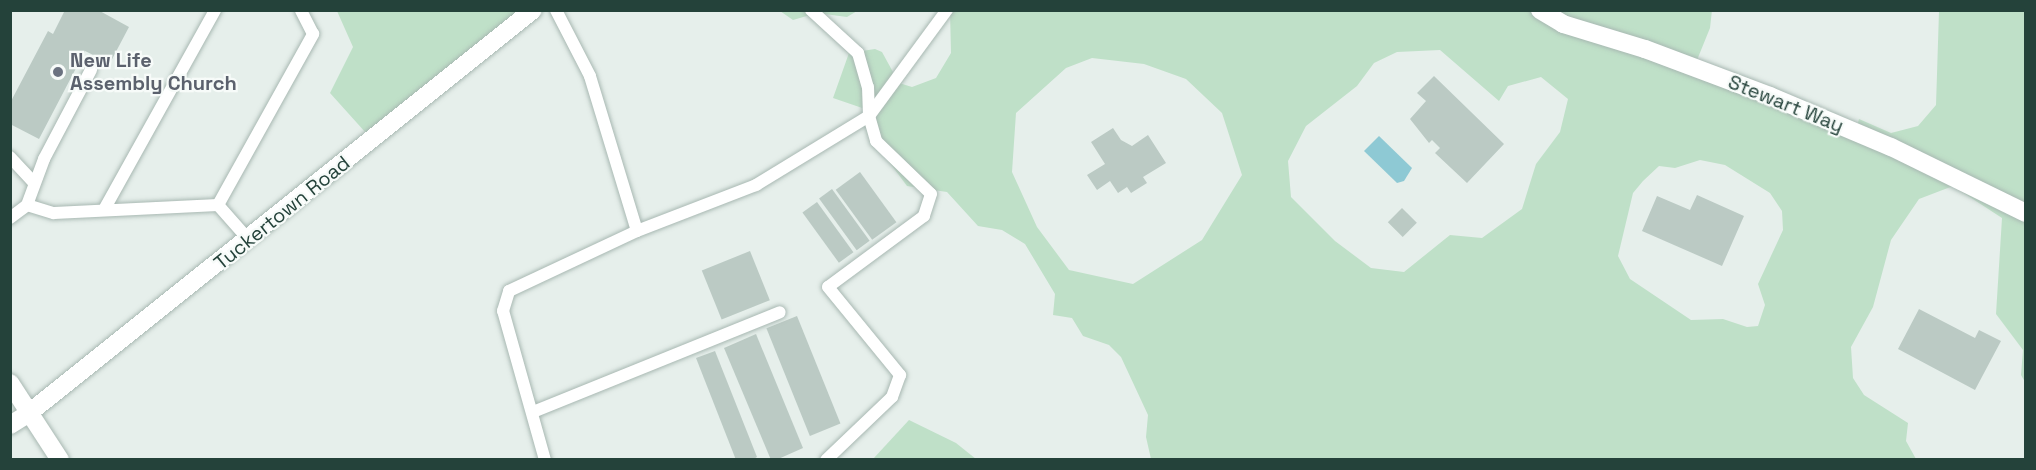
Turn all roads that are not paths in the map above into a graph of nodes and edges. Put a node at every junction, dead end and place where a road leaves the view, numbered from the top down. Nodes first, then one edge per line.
1 (215, 10) edge
2 (302, 10) edge
3 (533, 10) edge
4 (556, 10) edge
5 (811, 10) edge
6 (947, 10) edge
7 (1540, 10) edge
8 (92, 70) dead end
9 (869, 116) junction
10 (10, 157) edge
11 (34, 183) junction
12 (27, 205) junction
13 (218, 205) junction
14 (105, 208) junction
15 (2025, 213) edge
16 (10, 218) edge
17 (637, 231) junction
18 (249, 240) junction
19 (780, 312) dead end
20 (10, 383) edge
21 (533, 412) junction
22 (29, 413) junction
23 (10, 425) edge
24 (60, 459) edge
25 (545, 459) edge
26 (826, 459) edge

1 - 14 lane
2 - 13 lane
3 - 18 street, Tuckertown Road
4 - 17 lane
5 - 9 lane
6 - 9 lane
7 - 15 street, Stewart Way
8 - 11 lane
9 - 17 lane
9 - 26 lane
10 - 11 lane
11 - 12 lane
12 - 14 lane
12 - 16 lane
13 - 14 lane
13 - 18 lane
17 - 21 lane
18 - 22 street, Tuckertown Road
19 - 21 lane
20 - 22 street
21 - 25 lane
22 - 23 street, Tuckertown Road
22 - 24 street

